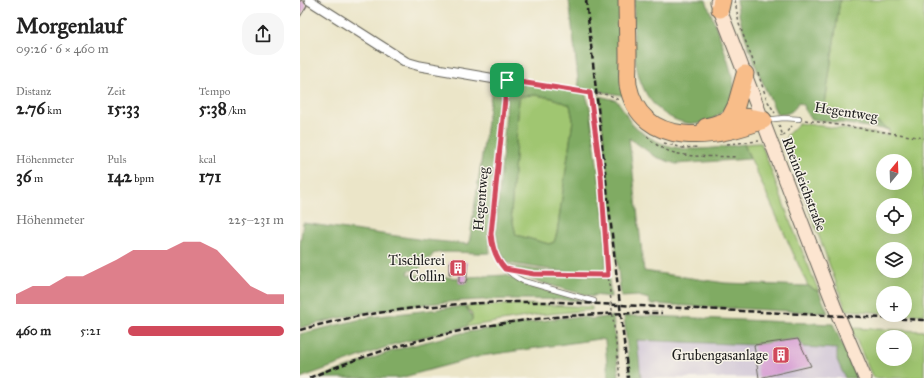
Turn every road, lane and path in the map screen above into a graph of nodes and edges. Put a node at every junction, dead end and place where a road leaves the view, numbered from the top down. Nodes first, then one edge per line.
1 (310, 0) edge
2 (627, 0) edge
3 (735, 0) edge
4 (720, 3) edge
5 (628, 60) junction
6 (745, 74) junction
7 (507, 80) junction
8 (730, 118) junction
9 (799, 119) junction
10 (770, 120) junction
11 (646, 134) dead end
12 (783, 136) dead end
13 (924, 138) edge
14 (737, 156) dead end
15 (505, 269) junction
16 (608, 275) junction
17 (594, 301) dead end
18 (620, 378) edge
19 (865, 378) edge

1 - 7 street
2 - 5 highway
3 - 10 path
4 - 6 main road, Rheindeichstraße
5 - 8 highway
5 - 10 highway
6 - 8 highway
6 - 10 main road, Rheindeichstraße
7 - 15 lane, Hegentweg
7 - 16 path
8 - 10 highway
9 - 10 lane, Hegentweg
9 - 12 path
9 - 13 path, Hegentweg
10 - 19 main road, Rheindeichstraße
11 - 14 path
15 - 16 path
15 - 17 lane, Hegentweg
16 - 18 path

